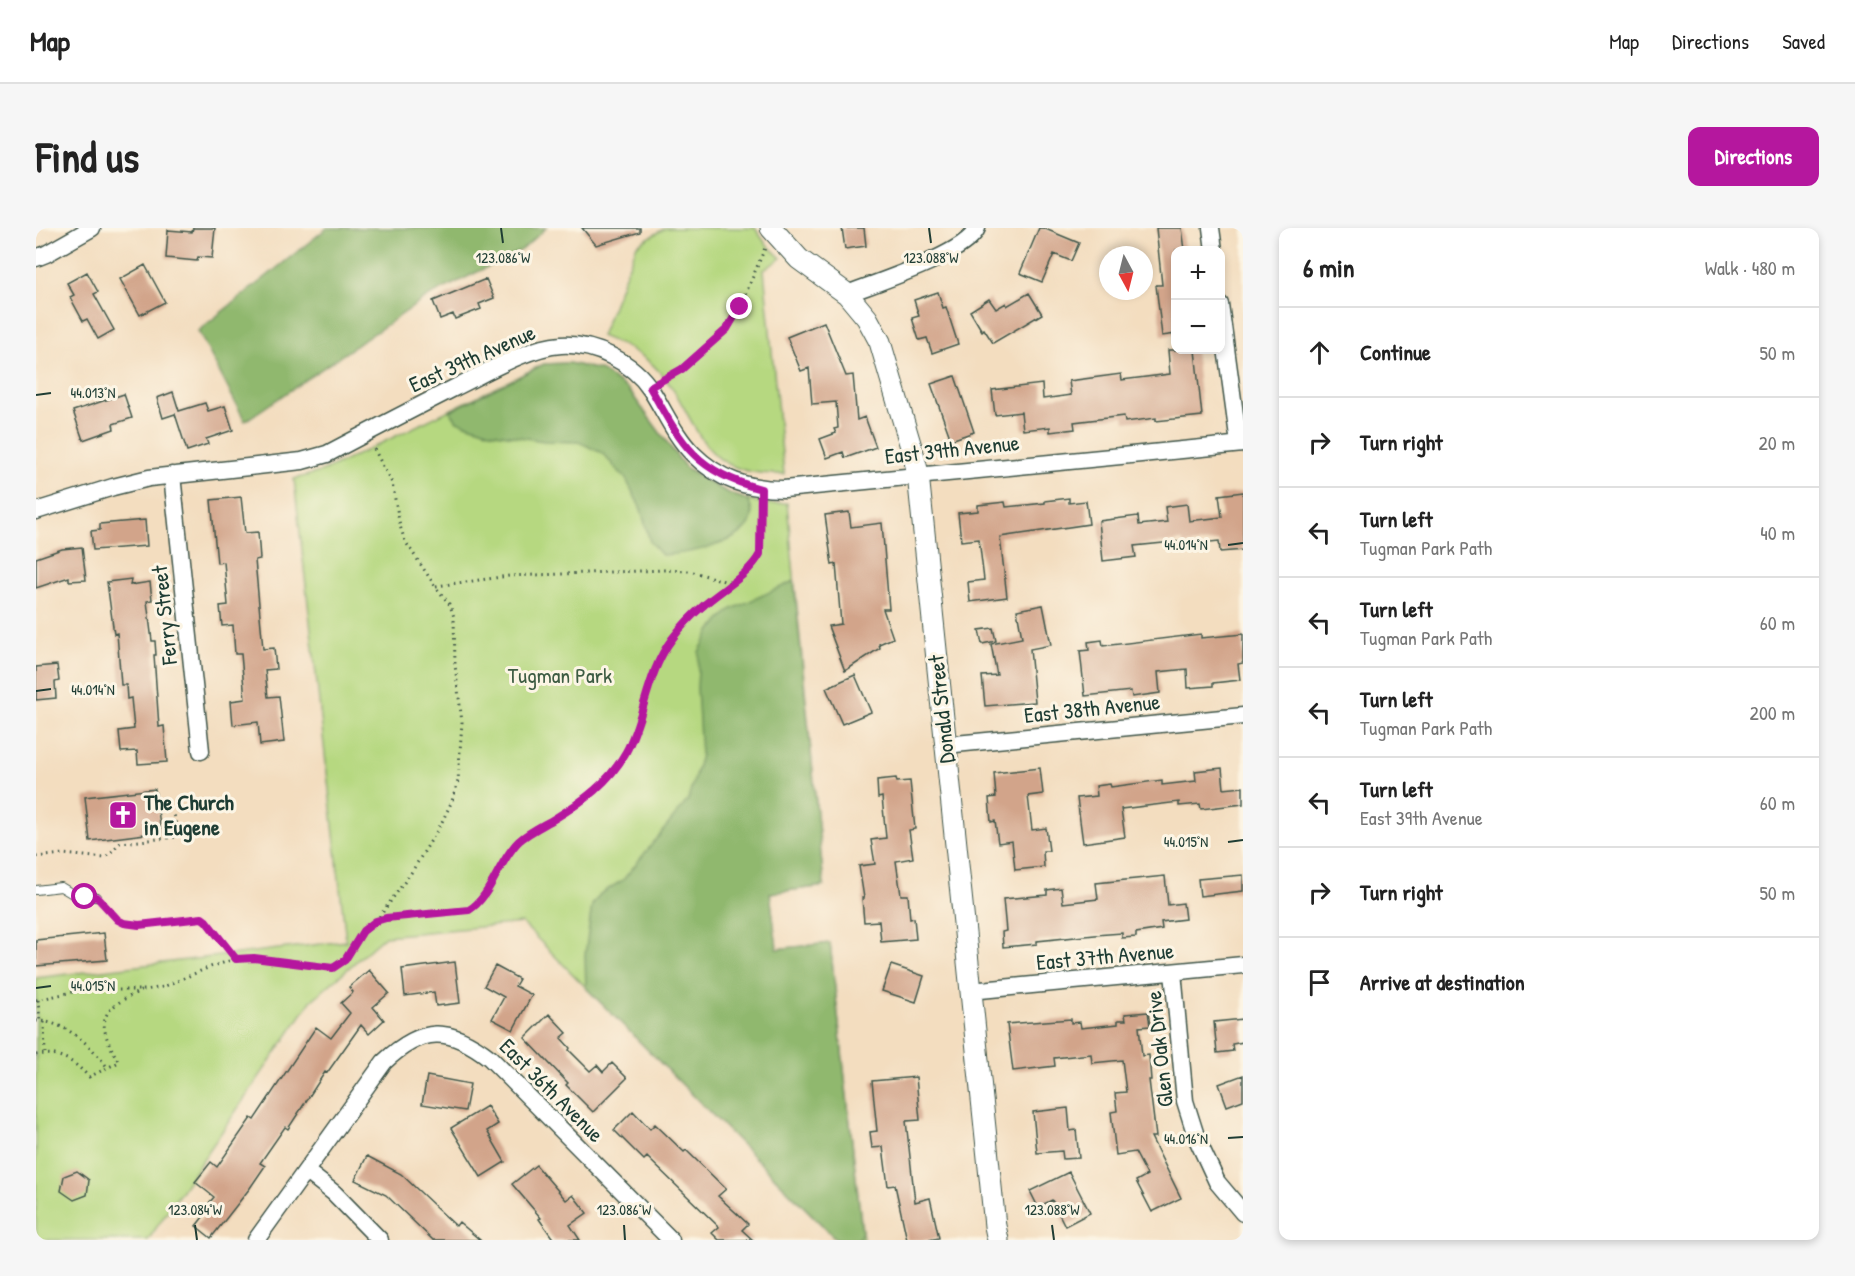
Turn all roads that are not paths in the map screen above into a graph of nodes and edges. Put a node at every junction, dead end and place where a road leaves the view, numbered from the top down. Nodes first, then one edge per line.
1 (92, 228) edge
2 (977, 228) edge
3 (1211, 228) edge
4 (772, 230) edge
5 (1213, 246) edge
6 (36, 258) edge
7 (847, 294) junction
8 (1225, 332) edge
9 (1241, 444) edge
10 (918, 474) junction
11 (172, 475) junction
12 (36, 511) edge
13 (1243, 716) edge
14 (945, 745) junction
15 (201, 751) dead end
16 (36, 890) edge
17 (97, 897) road end
18 (1243, 964) edge
19 (1173, 972) junction
20 (970, 991) junction
21 (306, 1171) junction
22 (1243, 1214) edge
23 (256, 1240) edge
24 (380, 1240) edge
25 (671, 1240) edge
26 (998, 1240) edge

1 - 6 street
2 - 7 street
3 - 5 street
4 - 7 street, Donald Street
7 - 10 street, Donald Street
8 - 9 street
9 - 10 street, East 39th Avenue
10 - 11 street, East 39th Avenue
10 - 14 street, Donald Street
11 - 12 street, East 39th Avenue
11 - 15 street, Ferry Street
13 - 14 street, East 38th Avenue
14 - 20 street, Donald Street
16 - 17 lane
18 - 19 street, East 37th Avenue
19 - 20 street, East 37th Avenue
19 - 22 street, Glen Oak Drive
20 - 26 street, Donald Street
21 - 23 street, East 36th Avenue
21 - 24 street
21 - 25 street, East 36th Avenue

